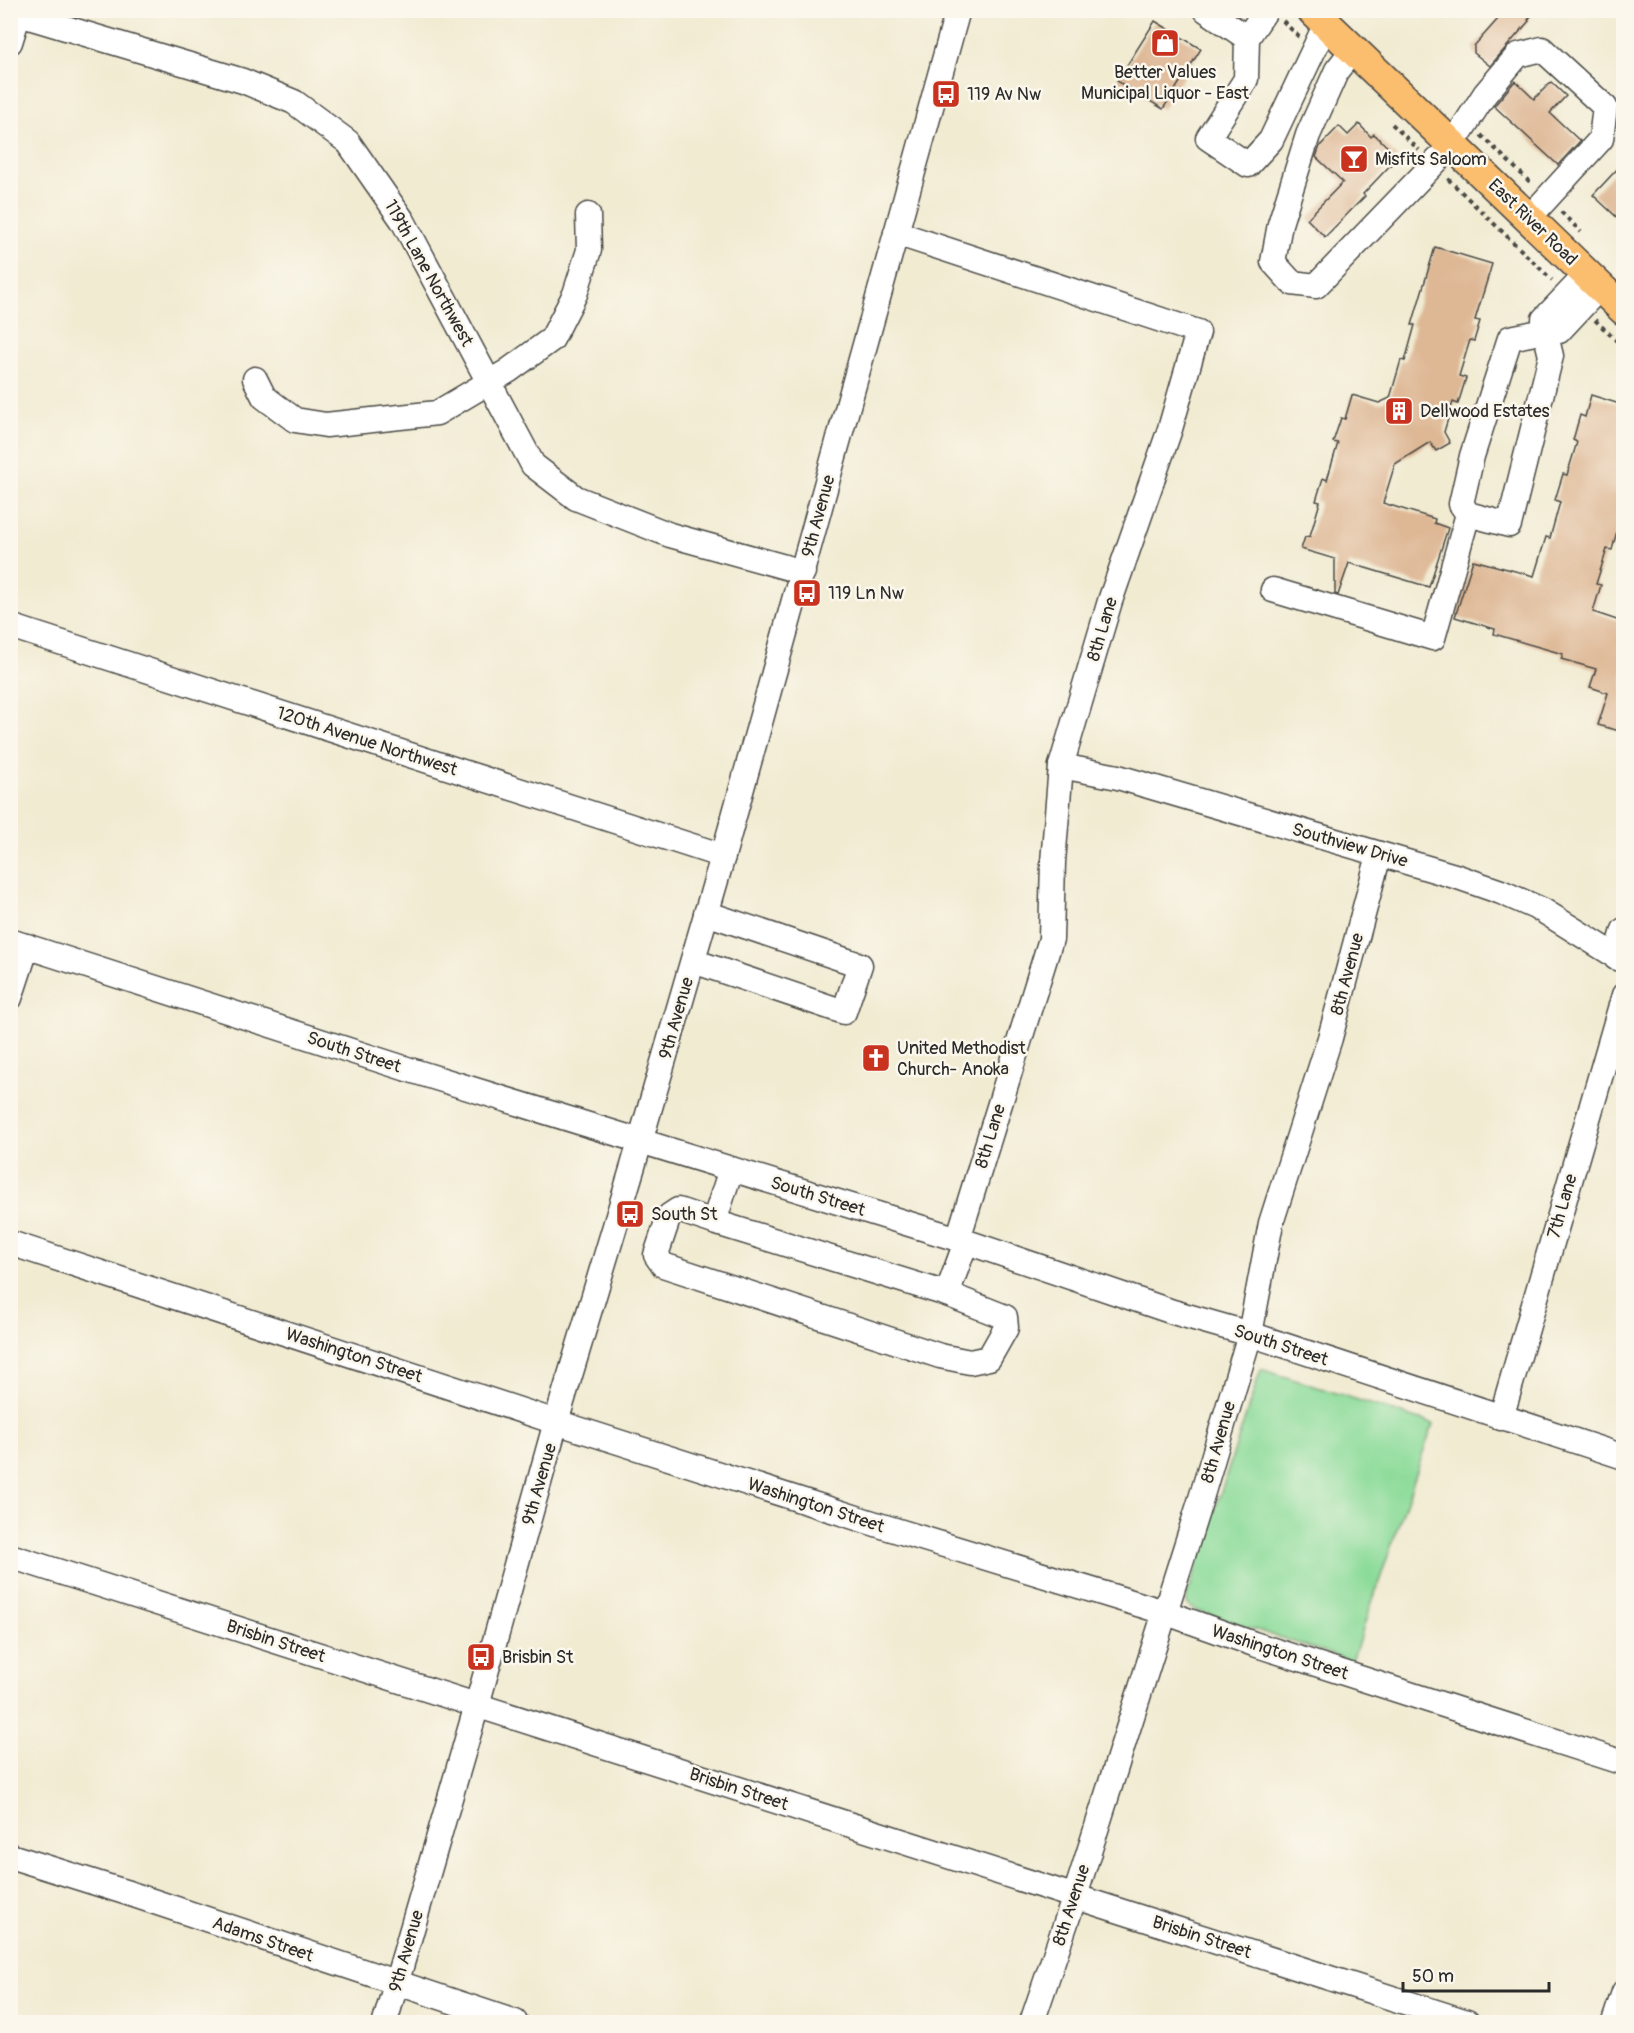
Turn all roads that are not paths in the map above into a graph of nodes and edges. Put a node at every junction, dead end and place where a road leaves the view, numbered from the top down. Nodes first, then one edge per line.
1 (958, 10) edge
2 (1206, 10) edge
3 (1266, 10) edge
4 (19, 12) edge
5 (1319, 17) edge
6 (1247, 38) junction
7 (10, 42) edge
8 (1353, 50) junction
9 (1452, 145) junction
10 (588, 215) dead end
11 (1528, 219) junction
12 (896, 233) junction
13 (1593, 281) junction
14 (1623, 310) edge
15 (1545, 331) junction
16 (255, 379) dead end
17 (490, 382) junction
18 (1468, 514) junction
19 (803, 572) junction
20 (1273, 590) dead end
21 (10, 626) edge
22 (1061, 766) junction
23 (1379, 855) junction
24 (723, 856) junction
25 (706, 913) junction
26 (1623, 930) edge
27 (19, 943) edge
28 (1620, 959) edge
29 (693, 961) junction
30 (1623, 995) edge
31 (10, 998) edge
32 (640, 1141) junction
33 (731, 1169) junction
34 (714, 1222) junction
35 (962, 1240) junction
36 (10, 1243) edge
37 (947, 1294) junction
38 (1250, 1335) junction
39 (1501, 1418) junction
40 (556, 1422) junction
41 (1623, 1457) edge
42 (10, 1556) edge
43 (1164, 1612) junction
44 (477, 1705) junction
45 (1623, 1763) edge
46 (10, 1856) edge
47 (1075, 1896) junction
48 (396, 1984) junction
49 (385, 2022) edge
50 (515, 2022) edge
51 (1032, 2022) edge
52 (1467, 2022) edge

1 - 12 street, 9th Avenue
2 - 6 street
3 - 6 street
4 - 7 street
4 - 17 street, 119th Lane Northwest
5 - 6 street
5 - 8 main road, East River Road
8 - 9 main road, East River Road
8 - 9 street
9 - 11 main road, East River Road
9 - 11 street
10 - 17 street
11 - 13 main road, East River Road
12 - 19 street, 9th Avenue
12 - 22 street, 8th Lane
13 - 14 main road, East River Road
13 - 15 street
15 - 18 street
15 - 18 street
16 - 17 street
17 - 19 street, 119th Lane Northwest
18 - 20 street
19 - 24 street, 9th Avenue
21 - 24 street, 120th Avenue Northwest
22 - 23 street, Southview Drive
22 - 35 street, 8th Lane
23 - 28 street, Southview Drive
23 - 38 street, 8th Avenue
24 - 25 street, 9th Avenue
25 - 29 street, 9th Avenue
25 - 29 street
26 - 28 street
27 - 31 street
27 - 32 street, South Street
29 - 32 street, 9th Avenue
30 - 39 street, 7th Lane
32 - 33 street, South Street
32 - 40 street, 9th Avenue
33 - 34 street
33 - 35 street, South Street
34 - 37 street
34 - 37 street
35 - 37 street, 8th Lane
35 - 38 street, South Street
36 - 40 street, Washington Street
38 - 39 street, South Street
38 - 43 street, 8th Avenue
39 - 41 street, South Street
40 - 43 street, Washington Street
40 - 44 street, 9th Avenue
42 - 44 street, Brisbin Street
43 - 45 street, Washington Street
43 - 47 street, 8th Avenue
44 - 47 street, Brisbin Street
44 - 48 street, 9th Avenue
46 - 48 street, Adams Street
47 - 51 street, 8th Avenue
47 - 52 street, Brisbin Street
48 - 49 street, 9th Avenue
48 - 50 street, Adams Street

